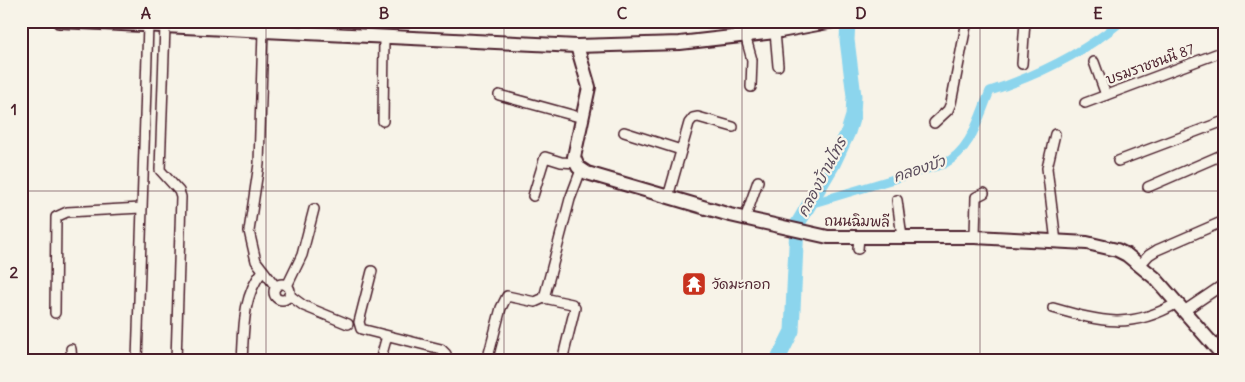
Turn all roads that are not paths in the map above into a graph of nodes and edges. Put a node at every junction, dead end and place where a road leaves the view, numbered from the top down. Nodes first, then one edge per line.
1 (59, 21) edge
2 (967, 21) edge
3 (1025, 21) edge
4 (829, 22) edge
5 (148, 25) junction
6 (235, 25) edge
7 (165, 26) junction
8 (264, 28) edge
9 (775, 32) junction
10 (745, 36) junction
11 (384, 38) junction
12 (577, 46) junction
13 (1224, 51) edge
14 (1094, 62) dead end
15 (1022, 64) dead end
16 (778, 66) dead end
17 (751, 87) dead end
18 (499, 95) dead end
19 (1106, 95) junction
20 (1085, 103) dead end
21 (583, 118) junction
22 (383, 121) dead end
23 (1224, 121) edge
24 (934, 123) dead end
25 (733, 127) dead end
26 (624, 132) dead end
27 (1055, 134) dead end
28 (681, 150) junction
29 (1224, 154) edge
30 (1118, 161) dead end
31 (578, 166) junction
32 (758, 181) dead end
33 (1148, 187) dead end
34 (984, 193) dead end
35 (533, 196) dead end
36 (668, 198) junction
37 (897, 200) dead end
38 (141, 208) junction
39 (314, 209) dead end
40 (745, 219) junction
41 (1224, 221) edge
42 (902, 237) junction
43 (975, 237) junction
44 (1056, 242) junction
45 (1140, 265) junction
46 (372, 271) dead end
47 (262, 272) junction
48 (1224, 284) edge
49 (276, 287) junction
50 (288, 291) junction
51 (544, 298) junction
52 (1181, 307) junction
53 (1053, 308) dead end
54 (55, 313) dead end
55 (348, 324) dead end
56 (387, 336) junction
57 (71, 349) dead end
58 (1224, 357) edge
59 (72, 361) edge
60 (137, 361) edge
61 (176, 361) edge
62 (242, 361) edge
63 (380, 361) edge
64 (445, 361) edge
65 (487, 361) edge
66 (562, 361) edge

1 - 5 street
2 - 24 street
3 - 15 street
4 - 9 street
5 - 7 street
5 - 38 street
6 - 7 street
6 - 8 street
7 - 61 street
8 - 11 street
8 - 47 street
9 - 10 street
9 - 16 street
10 - 12 street
10 - 17 street
11 - 12 street
11 - 22 street
12 - 21 street
13 - 19 street, บรมราชชนนี 87
14 - 19 street
18 - 21 street
19 - 20 street, บรมราชชนนี 87
21 - 31 street
23 - 30 street
25 - 28 street
26 - 28 street
27 - 44 street
28 - 36 street
29 - 33 street
31 - 35 street
31 - 36 street, ถนนฉิมพลี
31 - 51 street
32 - 40 street
34 - 43 street
36 - 40 street, ถนนฉิมพลี
37 - 42 street
38 - 54 street
38 - 60 street
39 - 50 street
40 - 42 street, ถนนฉิมพลี
41 - 45 street
42 - 43 street, ถนนฉิมพลี
43 - 44 street, ถนนฉิมพลี
44 - 45 street, ถนนฉิมพลี
45 - 52 street, ถนนฉิมพลี
46 - 56 street
47 - 49 street
47 - 62 street
48 - 52 street
49 - 50 street
49 - 50 street
50 - 55 street
51 - 65 street
51 - 66 street
52 - 53 street
52 - 58 street, ถนนฉิมพลี
56 - 63 street
56 - 64 street
57 - 59 street

